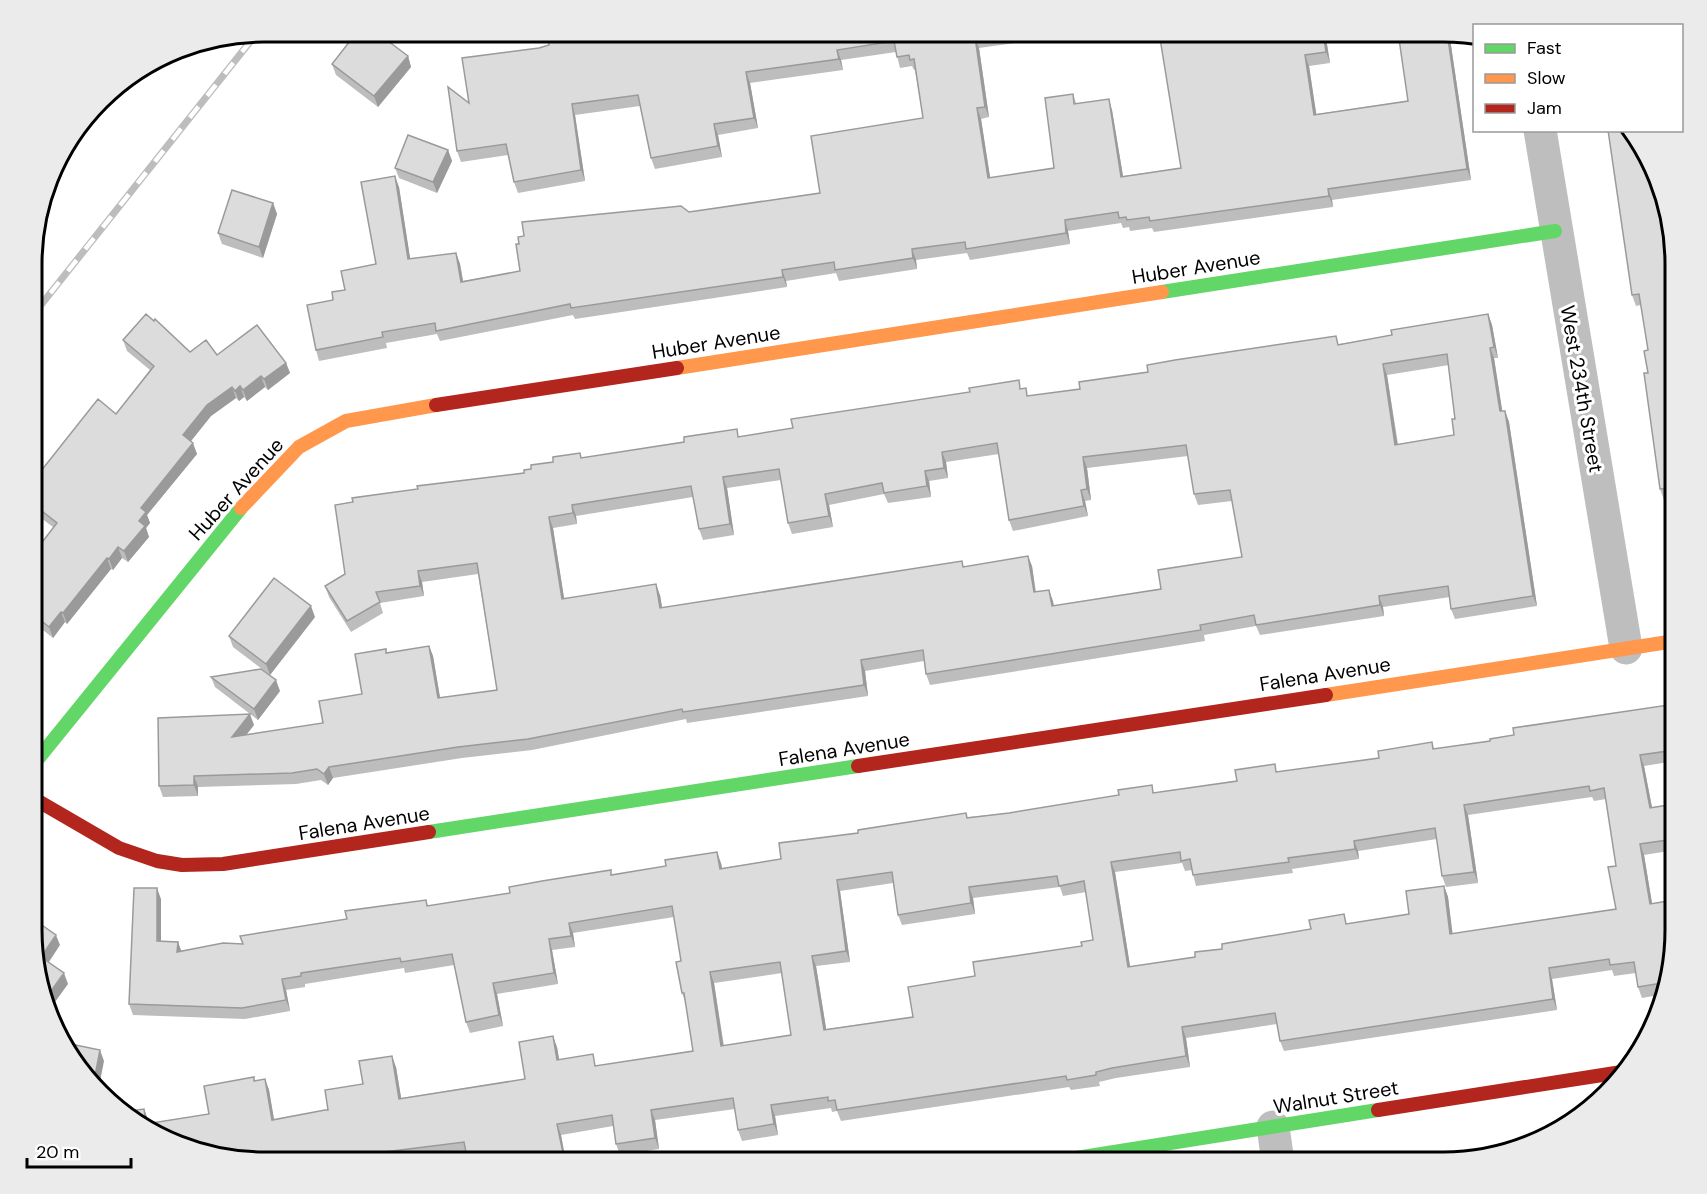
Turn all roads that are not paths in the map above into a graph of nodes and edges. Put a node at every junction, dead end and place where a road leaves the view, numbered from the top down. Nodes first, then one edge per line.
1 (1540, 132) edge
2 (1555, 231) junction
3 (1665, 642) edge
4 (1626, 648) junction
5 (42, 754) edge
6 (42, 803) edge
7 (1612, 1074) edge
8 (1273, 1127) junction
9 (1114, 1152) edge
10 (1277, 1152) edge

1 - 2 street, West 234th Street
2 - 4 street, West 234th Street
2 - 5 street, Huber Avenue
3 - 4 street, Falena Avenue
4 - 6 street, Falena Avenue
7 - 8 street, Walnut Street
8 - 9 street, Walnut Street
8 - 10 street

